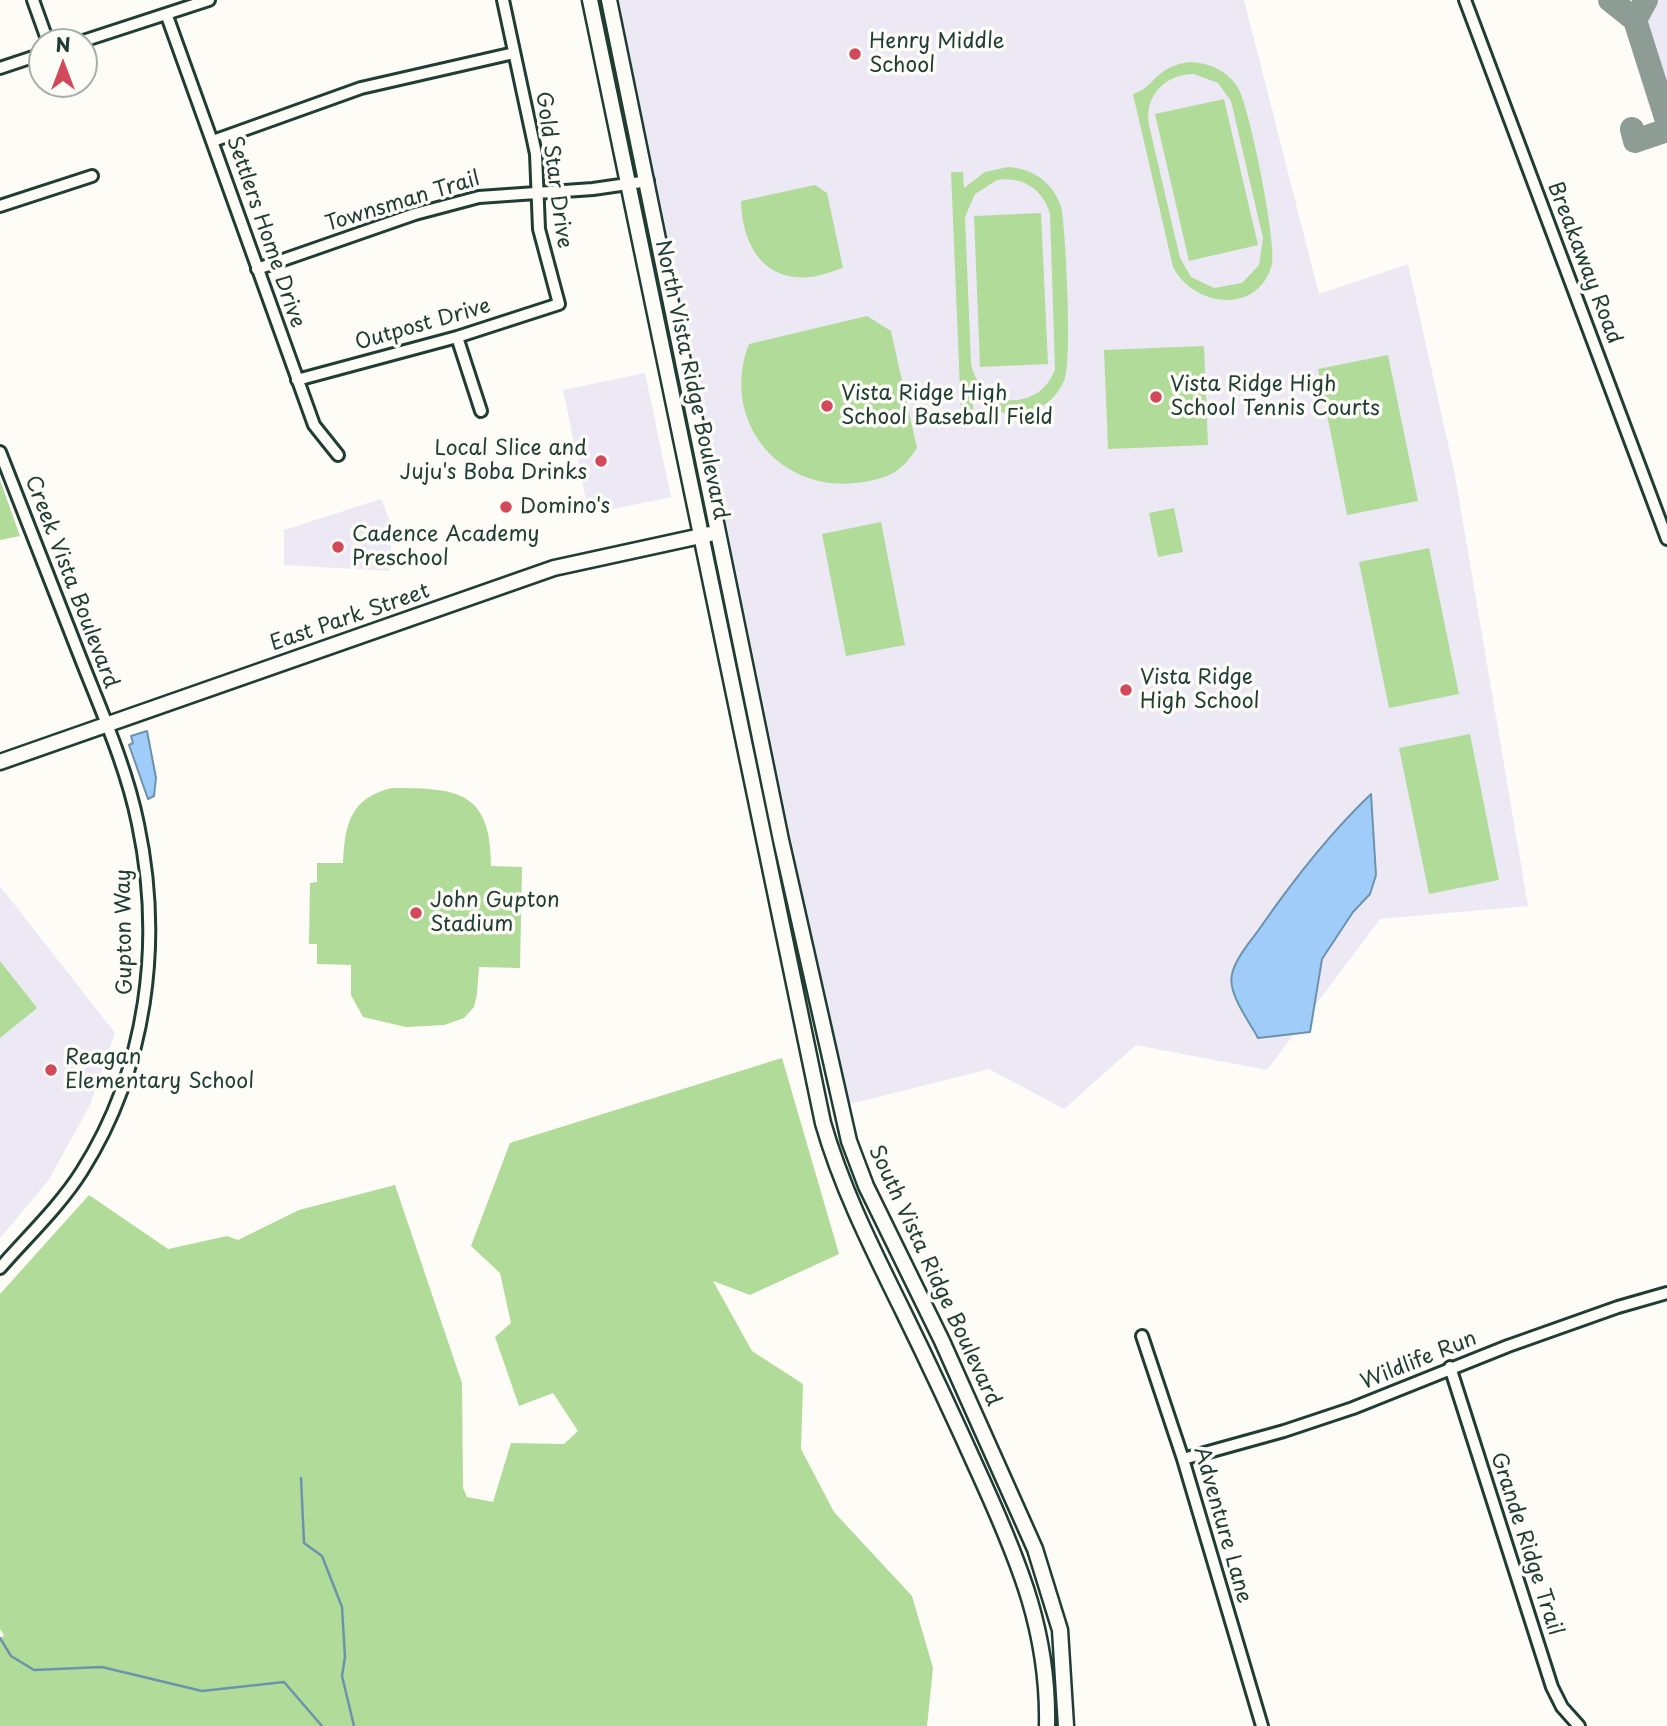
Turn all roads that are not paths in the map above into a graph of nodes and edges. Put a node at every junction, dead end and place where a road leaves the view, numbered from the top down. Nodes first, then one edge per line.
1 (33, 0) edge
2 (209, 0) edge
3 (503, 0) edge
4 (590, 0) edge
5 (609, 0) edge
6 (1465, 0) edge
7 (167, 16) junction
8 (43, 28) edge
9 (98, 37) edge
10 (514, 53) junction
11 (28, 59) edge
12 (0, 68) edge
13 (213, 141) junction
14 (92, 176) dead end
15 (648, 181) junction
16 (628, 184) junction
17 (536, 192) junction
18 (0, 205) edge
19 (257, 269) junction
20 (559, 304) joint
21 (457, 337) junction
22 (298, 380) junction
23 (481, 411) dead end
24 (0, 452) edge
25 (338, 455) dead end
26 (719, 533) junction
27 (702, 536) junction
28 (1667, 539) edge
29 (106, 725) junction
30 (763, 754) joint
31 (0, 762) edge
32 (750, 769) joint
33 (0, 1268) edge
34 (1667, 1293) edge
35 (1143, 1336) dead end
36 (1450, 1367) junction
37 (1183, 1459) junction
38 (1047, 1726) edge
39 (1066, 1726) edge
40 (1262, 1726) edge
41 (1579, 1726) edge

1 - 8 street
2 - 7 street
3 - 10 street, Gold Star Drive
4 - 16 street, North Vista Ridge Boulevard
5 - 15 street, North Vista Ridge Boulevard
6 - 28 street, Breakaway Road
7 - 9 street
7 - 13 street, Settlers Home Drive
10 - 13 street
10 - 17 street, Gold Star Drive
11 - 12 street
13 - 19 street, Settlers Home Drive
14 - 18 street
15 - 16 street, Townsman Trail
15 - 26 street, North Vista Ridge Boulevard
16 - 17 street, Townsman Trail
16 - 27 street, North Vista Ridge Boulevard
17 - 19 street, Townsman Trail
17 - 20 street, Gold Star Drive
19 - 22 street, Settlers Home Drive
20 - 21 street, Outpost Drive
21 - 22 street, Outpost Drive
21 - 23 street
22 - 25 street, Settlers Home Drive
24 - 29 street, Creek Vista Boulevard
26 - 27 street, East Park Street
26 - 30 street, North Vista Ridge Boulevard
27 - 29 street, East Park Street
27 - 32 street, North Vista Ridge Boulevard
29 - 31 street, East Park Street
29 - 33 street, Gupton Way
30 - 39 street, South Vista Ridge Boulevard
32 - 38 street, South Vista Ridge Boulevard
34 - 36 street, Wildlife Run
35 - 37 street, Adventure Lane
36 - 37 street, Wildlife Run
36 - 41 street, Grande Ridge Trail
37 - 40 street, Adventure Lane

